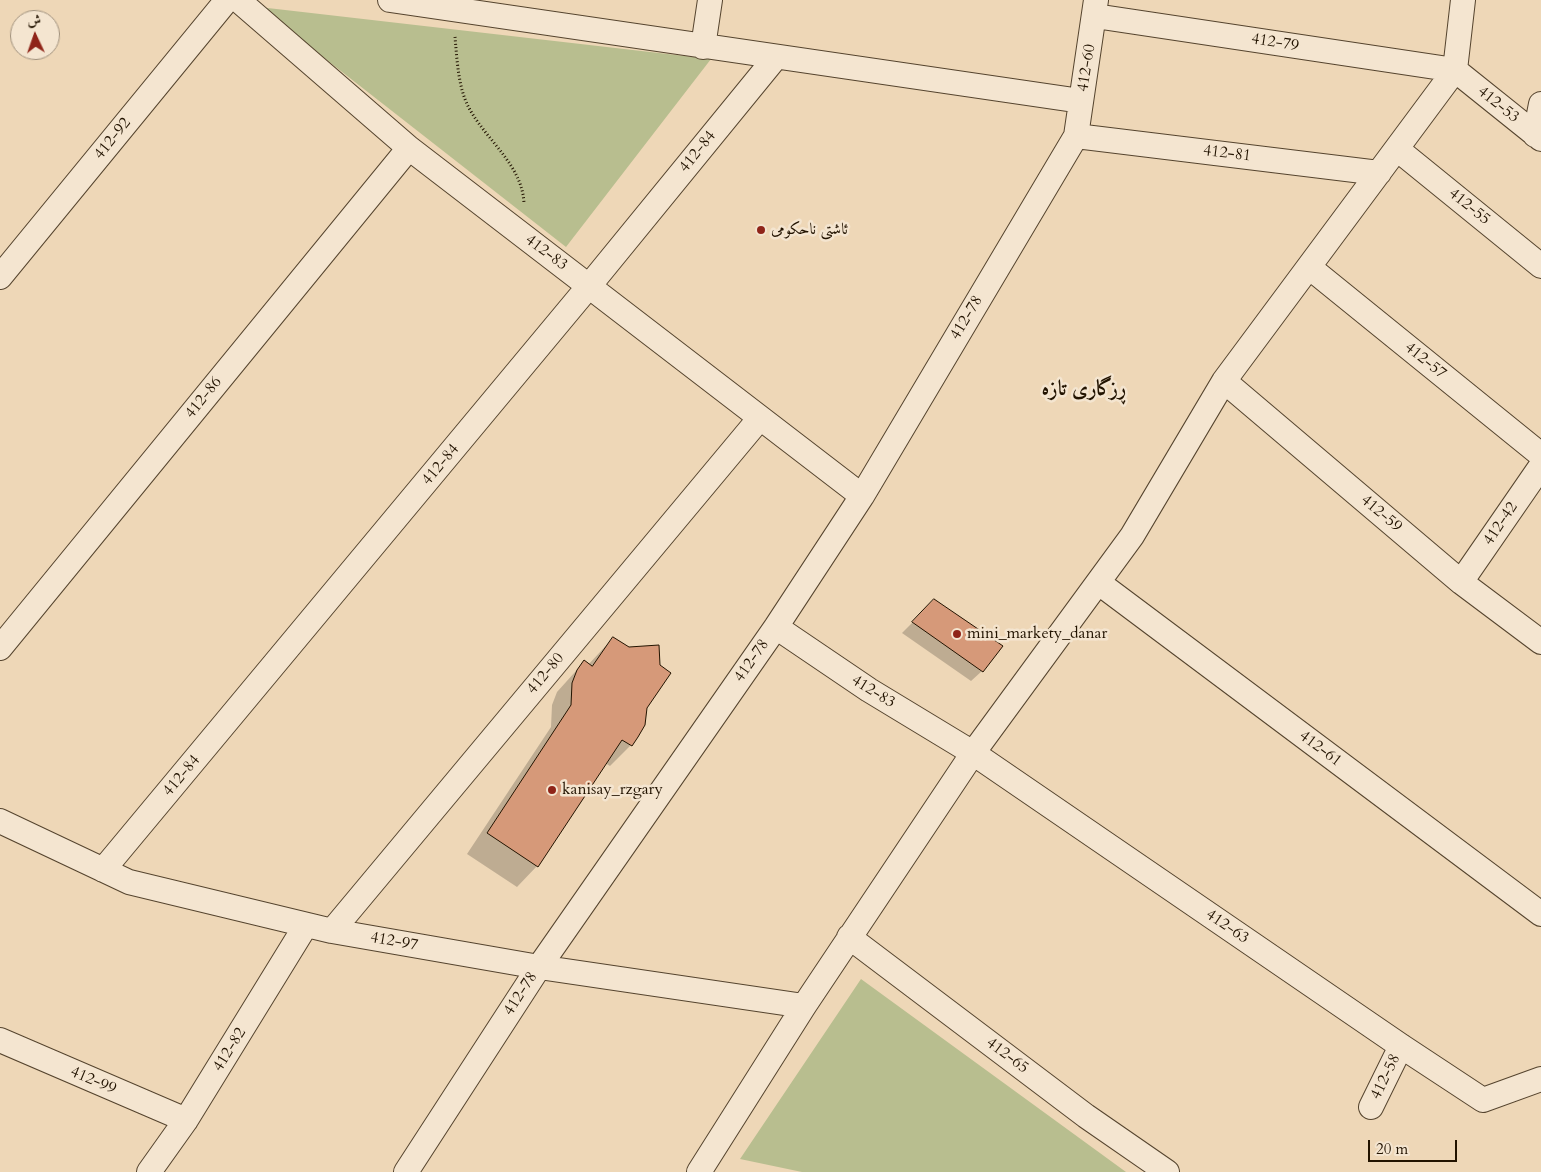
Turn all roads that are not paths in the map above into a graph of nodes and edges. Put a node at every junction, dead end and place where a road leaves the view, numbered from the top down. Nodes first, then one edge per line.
1 (227, 0) edge
2 (238, 0) edge
3 (390, 0) edge
4 (710, 0) edge
5 (1463, 0) edge
6 (1095, 8) edge
7 (703, 47) junction
8 (776, 57) junction
9 (1456, 70) junction
10 (1081, 101) junction
11 (1541, 104) edge
12 (1076, 136) junction
13 (1538, 137) edge
14 (409, 148) junction
15 (1397, 149) junction
16 (1379, 173) junction
17 (1541, 266) edge
18 (1309, 267) junction
19 (0, 277) edge
20 (589, 286) junction
21 (1224, 381) junction
22 (760, 418) junction
23 (1541, 455) edge
24 (1541, 466) edge
25 (862, 496) junction
26 (1461, 582) junction
27 (1099, 583) junction
28 (776, 627) junction
29 (1541, 642) edge
30 (0, 648) edge
31 (973, 753) junction
32 (0, 821) edge
33 (103, 870) junction
34 (1541, 914) edge
35 (306, 925) junction
36 (332, 931) junction
37 (849, 937) junction
38 (539, 967) junction
39 (804, 1006) junction
40 (0, 1040) edge
41 (1401, 1046) junction
42 (1541, 1079) edge
43 (1371, 1107) dead end
44 (186, 1120) junction
45 (149, 1172) edge
46 (406, 1172) edge
47 (699, 1172) edge
48 (1167, 1172) edge

1 - 19 street, 412-92
2 - 14 street, 412-83
3 - 7 street
4 - 7 street
5 - 9 street
6 - 9 street, 412-79
6 - 10 street, 412-60
7 - 8 street
8 - 10 street
8 - 20 street, 412-84
9 - 13 street, 412-53
9 - 15 street
10 - 12 street, 412-60
11 - 13 street
12 - 16 street, 412-81
12 - 25 street, 412-78
14 - 20 street, 412-83
14 - 30 street, 412-86
15 - 16 street
15 - 17 street, 412-55
16 - 18 street
18 - 21 street
18 - 23 street, 412-57
20 - 22 street, 412-83
20 - 33 street, 412-84
21 - 26 street, 412-59
21 - 27 street
22 - 25 street, 412-83
22 - 36 street, 412-80
24 - 26 street, 412-42
25 - 28 street, 412-78
26 - 29 street, 412-59
27 - 31 street
27 - 34 street, 412-61
28 - 31 street, 412-83
28 - 38 street, 412-78
31 - 37 street
31 - 41 street, 412-63
32 - 33 street, 412-97
33 - 35 street, 412-97
35 - 36 street, 412-97
35 - 44 street, 412-82
36 - 38 street, 412-97
37 - 39 street
37 - 48 street, 412-65
38 - 39 street, 412-97
38 - 46 street, 412-78
39 - 47 street
40 - 44 street, 412-99
41 - 42 street, 412-63
41 - 43 street, 412-58
44 - 45 street, 412-82

